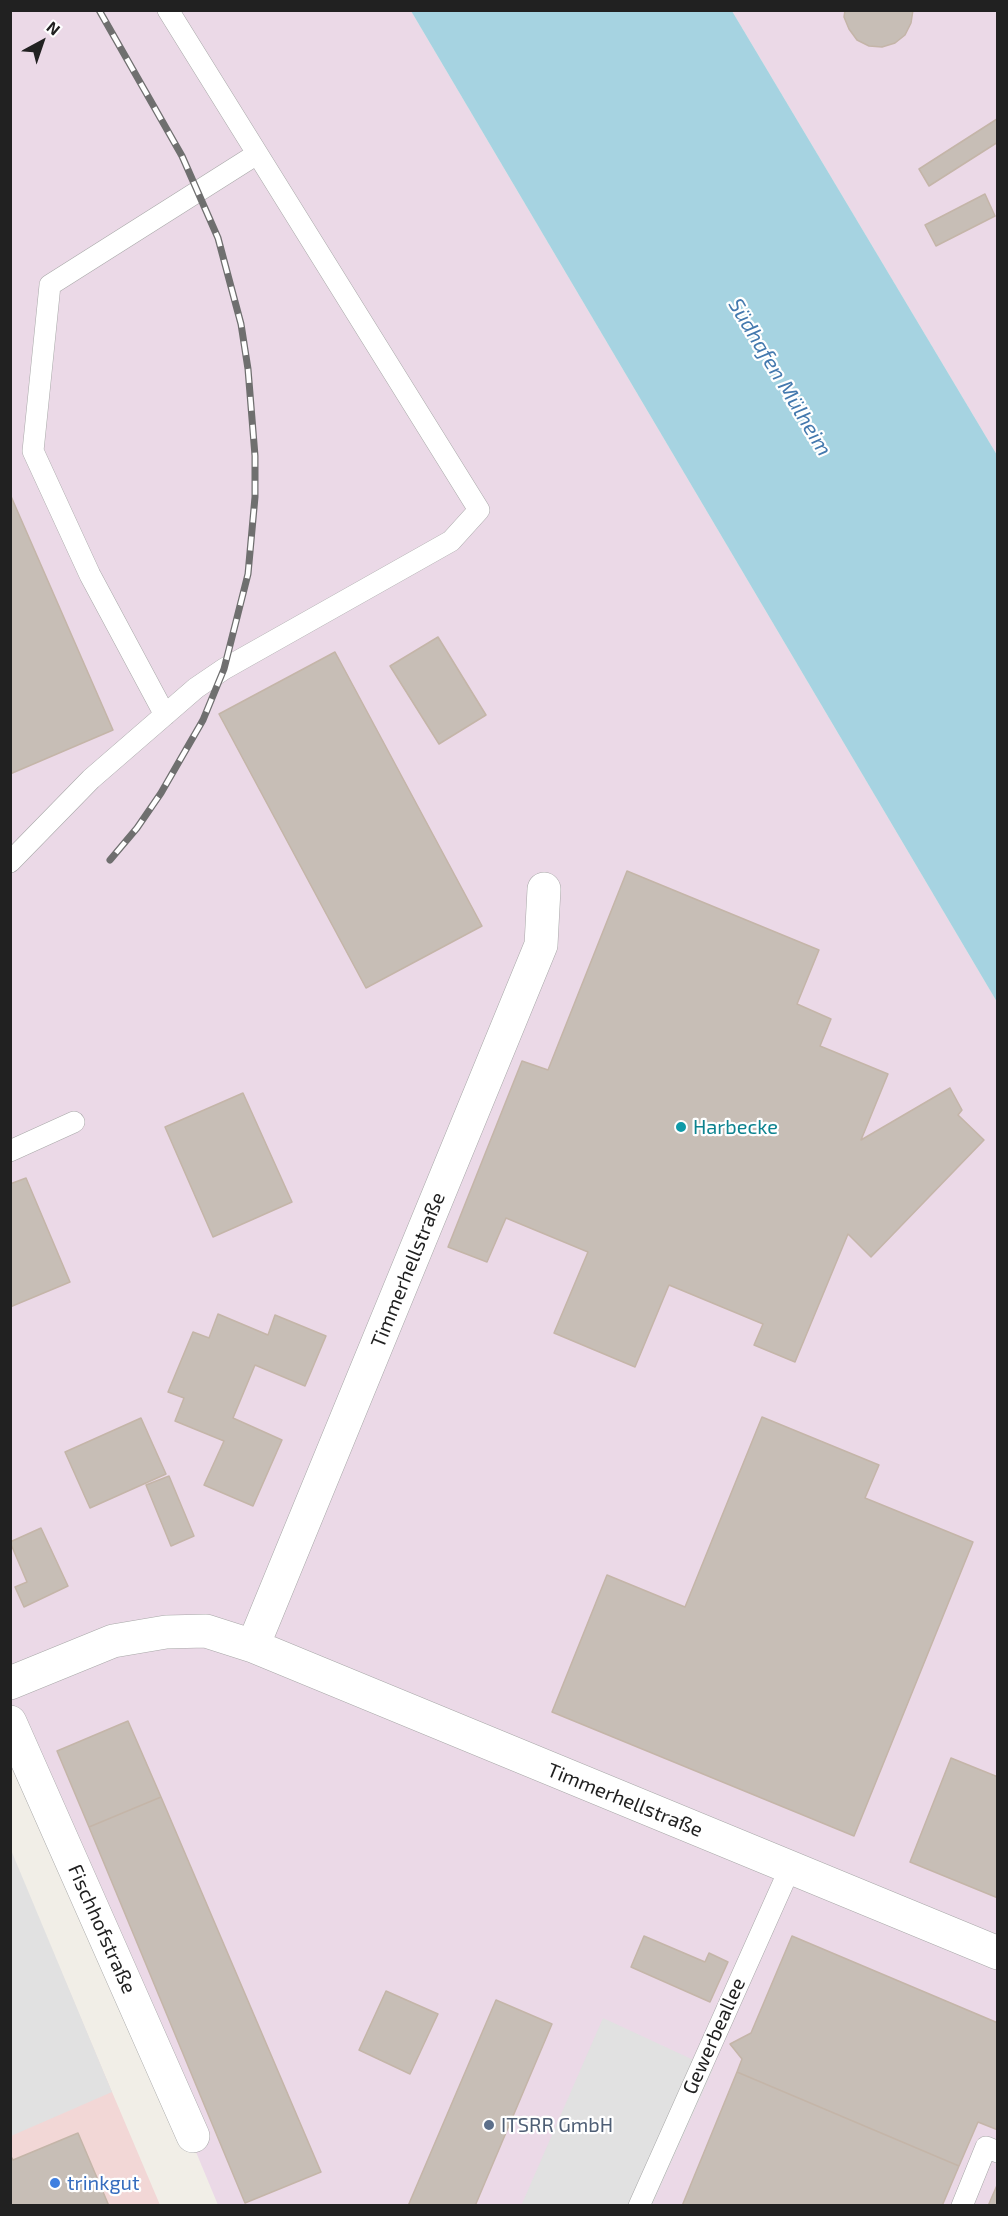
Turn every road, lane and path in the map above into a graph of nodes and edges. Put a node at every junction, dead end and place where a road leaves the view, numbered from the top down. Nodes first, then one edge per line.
1 (168, 10) edge
2 (257, 154) junction
3 (165, 715) junction
4 (10, 862) edge
5 (544, 889) dead end
6 (74, 1122) dead end
7 (10, 1151) edge
8 (253, 1646) junction
9 (10, 1683) edge
10 (10, 1722) edge
11 (790, 1868) junction
12 (998, 1953) edge
13 (193, 2136) dead end
14 (998, 2152) edge
15 (639, 2205) edge
16 (962, 2205) edge

1 - 2 lane
2 - 3 lane
2 - 3 lane
3 - 4 lane
5 - 8 street, Timmerhellstraße
6 - 7 lane
8 - 9 street, Timmerhellstraße
8 - 11 street, Timmerhellstraße
10 - 13 street, Fischhofstraße
11 - 12 street, Timmerhellstraße
11 - 15 lane, Gewerbeallee
14 - 16 lane

